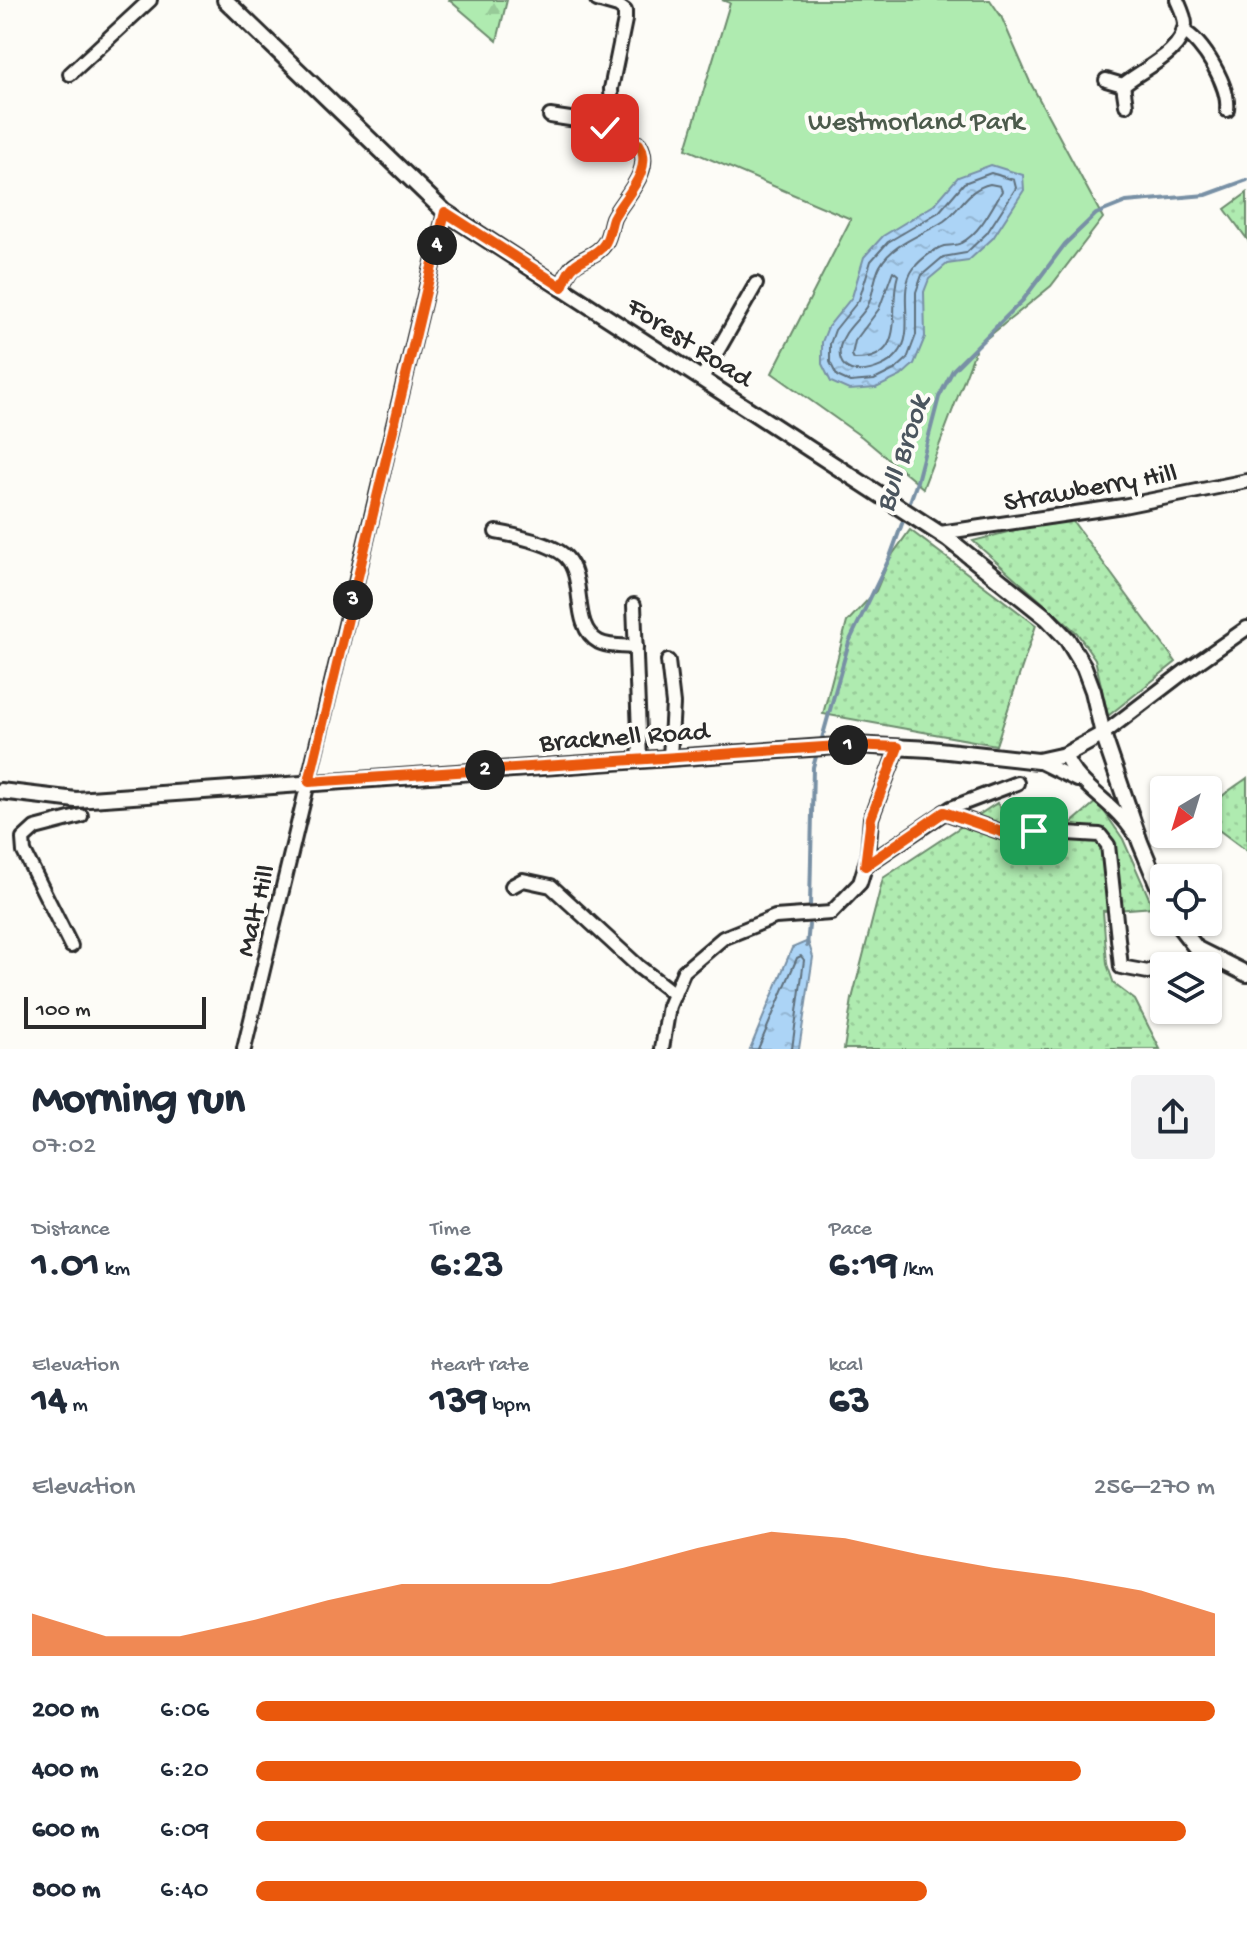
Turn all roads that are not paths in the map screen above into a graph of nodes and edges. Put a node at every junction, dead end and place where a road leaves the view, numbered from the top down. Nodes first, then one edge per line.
1 (150, 0) edge
2 (225, 0) edge
3 (597, 0) edge
4 (1177, 0) edge
5 (1183, 31) junction
6 (70, 74) dead end
7 (1106, 80) dead end
8 (1123, 85) junction
9 (1126, 105) dead end
10 (1227, 110) dead end
11 (550, 116) dead end
12 (605, 128) junction
13 (445, 212) junction
14 (756, 284) dead end
15 (562, 287) junction
16 (702, 378) junction
17 (1247, 481) edge
18 (496, 532) dead end
19 (940, 533) junction
20 (634, 605) dead end
21 (1247, 628) edge
22 (636, 647) junction
23 (668, 661) dead end
24 (1103, 734) junction
25 (898, 747) junction
26 (1065, 755) junction
27 (670, 757) junction
28 (640, 759) junction
29 (1038, 761) junction
30 (309, 782) junction
31 (1017, 783) dead end
32 (1087, 785) junction
33 (0, 791) edge
34 (944, 812) junction
35 (81, 816) dead end
36 (1140, 842) junction
37 (865, 866) junction
38 (1150, 866) edge
39 (512, 886) dead end
40 (1187, 936) edge
41 (71, 946) dead end
42 (1150, 971) edge
43 (1247, 974) edge
44 (674, 994) junction
45 (244, 1049) edge
46 (662, 1049) edge

1 - 6 street
2 - 13 main road, Forest Road
3 - 12 street
4 - 5 street
5 - 8 street
5 - 10 street
7 - 8 street
8 - 9 street
11 - 12 street
12 - 15 street
13 - 15 main road, Forest Road
13 - 30 street, Malt Hill
14 - 16 street
15 - 16 main road, Forest Road
16 - 19 main road, Forest Road
17 - 19 street, Strawberry Hill
18 - 22 street
19 - 24 main road, Forest Road
20 - 22 street
21 - 24 street
22 - 28 street
23 - 27 street
24 - 26 main road, Bracknell Road
24 - 36 main road, Forest Road
25 - 27 main road, Bracknell Road
25 - 29 main road, Bracknell Road
25 - 37 street
26 - 29 main road, Bracknell Road
26 - 32 street
27 - 28 main road, Bracknell Road
28 - 30 main road, Bracknell Road
29 - 32 street
30 - 33 main road, Bracknell Road
30 - 45 street, Malt Hill
31 - 34 street
32 - 36 street
34 - 37 street
34 - 42 street
35 - 41 street
36 - 38 main road, Forest Road
37 - 44 street
39 - 44 street
40 - 43 main road
44 - 46 street

